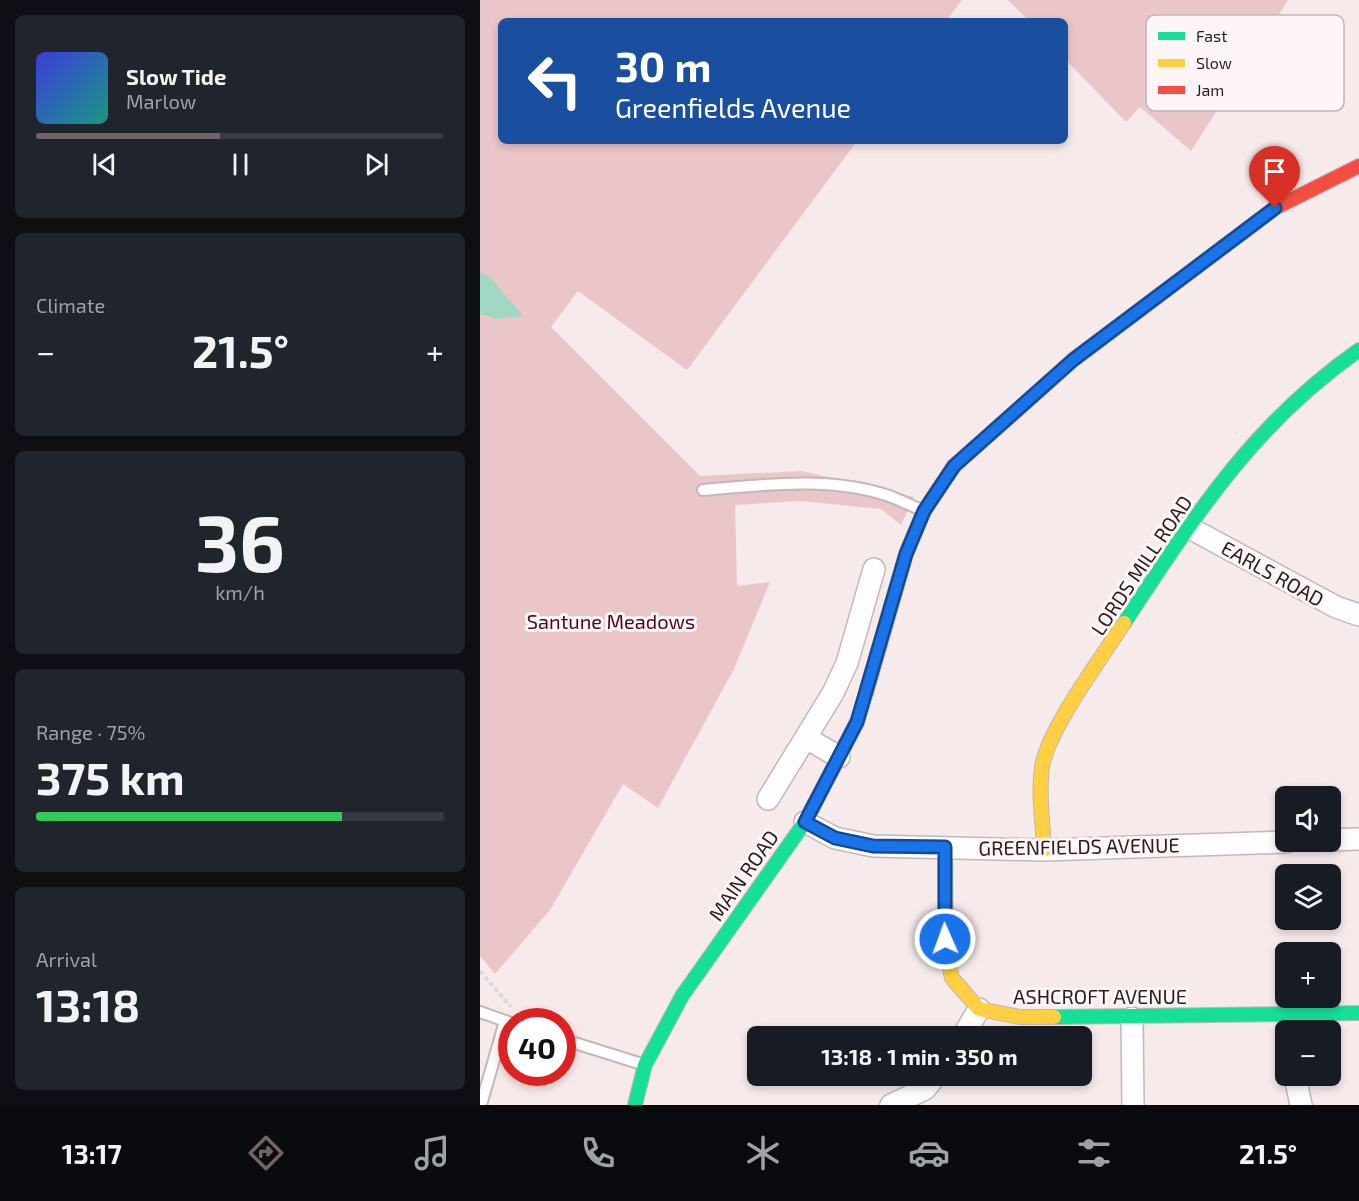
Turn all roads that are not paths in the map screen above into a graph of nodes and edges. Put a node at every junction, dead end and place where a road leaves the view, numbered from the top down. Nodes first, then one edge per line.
1 (1359, 166) edge
2 (1359, 350) edge
3 (703, 490) dead end
4 (924, 511) junction
5 (1188, 527) junction
6 (865, 580) dead end
7 (1359, 615) edge
8 (806, 738) junction
9 (838, 757) junction
10 (768, 799) dead end
11 (805, 822) junction
12 (1359, 839) edge
13 (1341, 840) edge
14 (1275, 842) edge
15 (945, 847) junction
16 (1044, 850) junction
17 (979, 1009) junction
18 (480, 1012) edge
19 (1359, 1013) edge
20 (498, 1016) edge
21 (1132, 1018) junction
22 (1302, 1020) edge
23 (1275, 1022) edge
24 (969, 1026) edge
25 (576, 1043) edge
26 (498, 1056) edge
27 (645, 1065) junction
28 (927, 1086) edge
29 (1297, 1086) edge
30 (481, 1105) edge
31 (635, 1105) edge
32 (891, 1105) edge
33 (1133, 1105) edge
34 (1300, 1105) edge

1 - 4 street, MAIN ROAD
2 - 5 street, LORDS MILL ROAD
3 - 4 lane
4 - 9 street, MAIN ROAD
5 - 7 street, EARLS ROAD
5 - 16 street, LORDS MILL ROAD
6 - 8 street
8 - 9 street
8 - 10 street
9 - 11 street, MAIN ROAD
11 - 15 street, GREENFIELDS AVENUE
11 - 27 street, MAIN ROAD
12 - 13 street
14 - 16 street, GREENFIELDS AVENUE
15 - 16 street, GREENFIELDS AVENUE
15 - 17 street
17 - 21 street, ASHCROFT AVENUE
17 - 24 street
18 - 20 lane
19 - 22 street, ASHCROFT AVENUE
21 - 23 street, ASHCROFT AVENUE
21 - 33 street
25 - 27 lane
26 - 30 lane
27 - 31 street, MAIN ROAD
28 - 32 street
29 - 34 street

